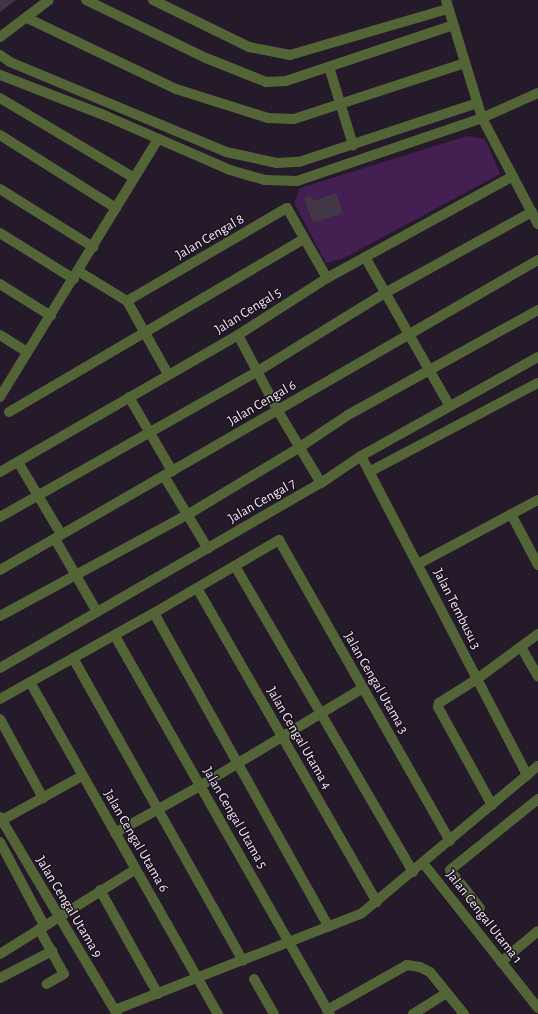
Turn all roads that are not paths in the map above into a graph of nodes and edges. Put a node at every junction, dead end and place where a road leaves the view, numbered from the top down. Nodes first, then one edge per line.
1 (49, 0) edge
2 (86, 0) edge
3 (153, 0) edge
4 (446, 5) edge
5 (27, 18) junction
6 (453, 25) junction
7 (0, 37) edge
8 (0, 55) edge
9 (465, 63) junction
10 (329, 67) junction
11 (0, 75) edge
12 (538, 93) edge
13 (0, 98) edge
14 (340, 102) junction
15 (476, 103) junction
16 (482, 118) junction
17 (0, 135) edge
18 (158, 139) junction
19 (353, 145) junction
20 (513, 176) junction
21 (134, 178) junction
22 (0, 189) edge
23 (116, 208) junction
24 (532, 212) junction
25 (538, 224) edge
26 (0, 233) edge
27 (304, 238) junction
28 (93, 247) junction
29 (365, 257) junction
30 (538, 260) edge
31 (76, 275) junction
32 (327, 278) junction
33 (0, 284) edge
34 (385, 293) junction
35 (127, 301) junction
36 (538, 310) edge
37 (50, 316) junction
38 (146, 333) junction
39 (408, 334) junction
40 (0, 335) edge
41 (238, 335) junction
42 (27, 352) junction
43 (538, 357) edge
44 (429, 370) junction
45 (258, 371) junction
46 (168, 374) junction
47 (538, 383) edge
48 (3, 384) edge
49 (0, 397) edge
50 (129, 397) junction
51 (449, 406) junction
52 (278, 411) junction
53 (9, 412) dead end
54 (148, 432) junction
55 (300, 447) junction
56 (361, 456) junction
57 (18, 462) junction
58 (0, 472) edge
59 (369, 472) junction
60 (168, 474) junction
61 (321, 483) junction
62 (38, 496) junction
63 (538, 500) edge
64 (512, 514) junction
65 (187, 515) junction
66 (0, 517) edge
67 (58, 536) junction
68 (208, 549) junction
69 (418, 564) junction
70 (538, 565) edge
71 (235, 566) junction
72 (0, 570) edge
73 (75, 576) junction
74 (197, 588) junction
75 (97, 612) junction
76 (154, 613) junction
77 (0, 616) edge
78 (538, 634) edge
79 (115, 636) junction
80 (521, 647) junction
81 (73, 658) junction
82 (0, 668) edge
83 (538, 676) edge
84 (477, 679) junction
85 (30, 682) junction
86 (363, 688) junction
87 (0, 698) edge
88 (321, 714) junction
89 (0, 719) edge
90 (283, 737) junction
91 (238, 764) junction
92 (538, 766) edge
93 (527, 775) junction
94 (82, 776) junction
95 (200, 786) junction
96 (43, 798) junction
97 (538, 799) edge
98 (492, 805) junction
99 (158, 809) junction
100 (1, 819) edge
101 (115, 833) junction
102 (450, 840) junction
103 (0, 842) edge
104 (423, 863) junction
105 (136, 869) junction
106 (413, 872) junction
107 (100, 890) junction
108 (377, 902) junction
109 (480, 908) dead end
110 (57, 916) junction
111 (41, 927) junction
112 (329, 927) junction
113 (538, 931) edge
114 (290, 942) junction
115 (52, 951) junction
116 (0, 954) edge
117 (243, 961) junction
118 (501, 962) junction
119 (0, 978) edge
120 (198, 978) junction
121 (254, 979) dead end
122 (47, 984) dead end
123 (447, 993) junction
124 (158, 994) junction
125 (538, 1008) edge
126 (116, 1012) edge
127 (329, 1012) edge
128 (218, 1014) edge
129 (274, 1014) edge
130 (413, 1014) edge
131 (464, 1014) edge

1 - 5 street
2 - 10 street
3 - 4 street
4 - 6 street
5 - 7 street
5 - 14 street
6 - 9 street
6 - 10 street
8 - 19 street
9 - 14 street
9 - 15 street
10 - 14 street
11 - 18 street
12 - 16 street
13 - 21 street
14 - 19 street
15 - 16 street
15 - 19 street
16 - 18 street
16 - 20 street
17 - 23 street
18 - 21 street
20 - 24 street
20 - 29 street, Jalan Cengal 5
21 - 23 street
22 - 28 street
23 - 28 street
24 - 25 street
24 - 34 street
26 - 31 street
27 - 32 street, Jalan Cengal 8
27 - 35 street, Jalan Cengal 8
27 - 38 street
28 - 31 street
29 - 32 street, Jalan Cengal 5
29 - 34 street
30 - 39 street, Jalan Cengal 6
31 - 35 street
31 - 37 street
32 - 41 street, Jalan Cengal 5
33 - 37 street
34 - 39 street
34 - 45 street
35 - 38 street
36 - 44 street
37 - 42 street
38 - 46 street
38 - 53 street
39 - 44 street
39 - 52 street, Jalan Cengal 6
40 - 42 street
41 - 45 street
41 - 46 street, Jalan Cengal 5
42 - 48 street
43 - 51 street, Jalan Cengal 7
44 - 51 street
44 - 55 street
45 - 52 street
45 - 54 street
46 - 50 street, Jalan Cengal 5
47 - 59 street
48 - 49 street
50 - 54 street
50 - 57 street, Jalan Cengal 5
51 - 56 street, Jalan Cengal 7
52 - 55 street
52 - 60 street, Jalan Cengal 6
54 - 60 street
54 - 62 street
55 - 61 street
55 - 65 street
56 - 59 street, Jalan Tembusu 3
56 - 61 street, Jalan Cengal 7
57 - 58 street, Jalan Cengal 5
57 - 62 street
59 - 69 street, Jalan Tembusu 3
60 - 65 street
60 - 67 street, Jalan Cengal 6
61 - 68 street, Jalan Cengal 7
62 - 66 street
62 - 67 street
63 - 64 street
64 - 69 street
64 - 70 street
65 - 68 street
65 - 73 street
67 - 72 street, Jalan Cengal 6
67 - 73 street
68 - 75 street, Jalan Cengal 7
69 - 84 street, Jalan Tembusu 3
71 - 74 street
71 - 86 street, Jalan Cengal Utama 3
71 - 88 street
73 - 75 street
73 - 77 street
74 - 76 street
74 - 90 street, Jalan Cengal Utama 4
75 - 82 street, Jalan Cengal 7
76 - 79 street
76 - 91 street
78 - 80 street
79 - 81 street
79 - 95 street, Jalan Cengal Utama 5
80 - 83 street
80 - 84 street
81 - 85 street
81 - 99 street
84 - 93 street, Jalan Tembusu 3
84 - 98 street
85 - 87 street
85 - 94 street, Jalan Cengal Utama 6
86 - 88 street
86 - 102 street, Jalan Cengal Utama 3
88 - 90 street
88 - 106 street
89 - 96 street
90 - 91 street
90 - 108 street, Jalan Cengal Utama 4
91 - 95 street
91 - 112 street
92 - 93 street
93 - 98 street
94 - 96 street
94 - 101 street, Jalan Cengal Utama 6
95 - 99 street
95 - 114 street, Jalan Cengal Utama 5
96 - 100 street
97 - 109 street
98 - 102 street
99 - 101 street
99 - 117 street
100 - 110 street, Jalan Cengal Utama 9
101 - 105 street, Jalan Cengal Utama 6
102 - 104 street
103 - 111 street
104 - 106 street
104 - 118 street, Jalan Cengal Utama 1
105 - 107 street
105 - 120 street, Jalan Cengal Utama 6
106 - 108 street
107 - 110 street
107 - 124 street
108 - 112 street
110 - 111 street
110 - 126 street, Jalan Cengal Utama 9
111 - 115 street
111 - 116 street
112 - 114 street
113 - 118 street
114 - 117 street
114 - 127 street, Jalan Cengal Utama 5
115 - 119 street
115 - 122 street
117 - 120 street
118 - 125 street, Jalan Cengal Utama 1
120 - 124 street
120 - 128 street, Jalan Cengal Utama 6
121 - 129 street
123 - 127 street
123 - 130 street
123 - 131 street
124 - 126 street

